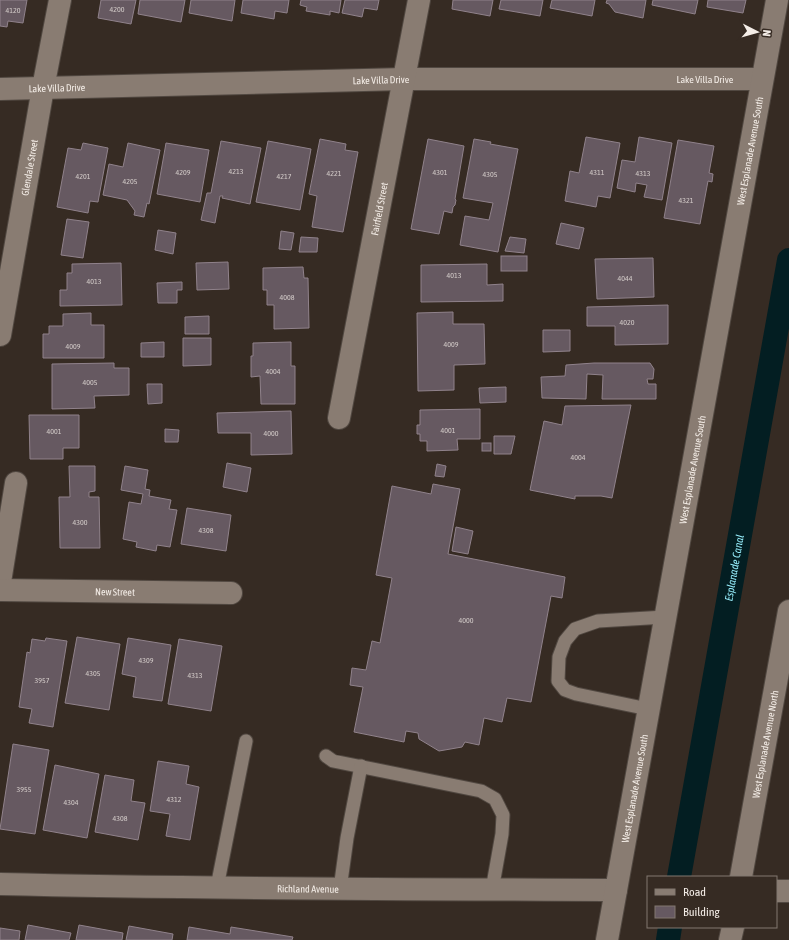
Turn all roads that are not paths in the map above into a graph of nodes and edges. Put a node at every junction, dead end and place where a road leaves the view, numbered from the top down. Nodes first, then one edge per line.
1 (60, 0) edge
2 (419, 0) edge
3 (777, 0) edge
4 (404, 79) junction
5 (762, 79) junction
6 (42, 88) junction
7 (0, 89) edge
8 (0, 335) edge
9 (339, 418) dead end
10 (16, 483) dead end
11 (0, 582) edge
12 (0, 590) edge
13 (231, 593) dead end
14 (789, 611) edge
15 (665, 617) junction
16 (648, 710) junction
17 (246, 741) dead end
18 (326, 756) dead end
19 (361, 766) junction
20 (741, 876) edge
21 (0, 884) edge
22 (217, 887) junction
23 (340, 889) junction
24 (492, 890) junction
25 (616, 890) junction
26 (777, 891) edge
27 (789, 891) edge
28 (732, 928) edge
29 (607, 940) edge
30 (730, 940) edge

1 - 6 street, Glendale Street
2 - 4 street, Fairfield Street
3 - 5 street, West Esplanade Avenue South
4 - 5 street, Lake Villa Drive
4 - 6 street, Lake Villa Drive
4 - 9 street, Fairfield Street
5 - 15 street, West Esplanade Avenue South
6 - 7 street, Lake Villa Drive
6 - 8 street, Glendale Street
10 - 11 street
12 - 13 street, New Street
14 - 20 street, West Esplanade Avenue North
15 - 16 street, West Esplanade Avenue South
15 - 16 lane
16 - 25 street, West Esplanade Avenue South
17 - 22 lane
18 - 19 lane
19 - 23 lane
19 - 24 lane
21 - 22 street, Richland Avenue
22 - 23 street, Richland Avenue
23 - 24 street, Richland Avenue
24 - 25 street, Richland Avenue
25 - 29 street, West Esplanade Avenue South
26 - 27 street
28 - 30 street

